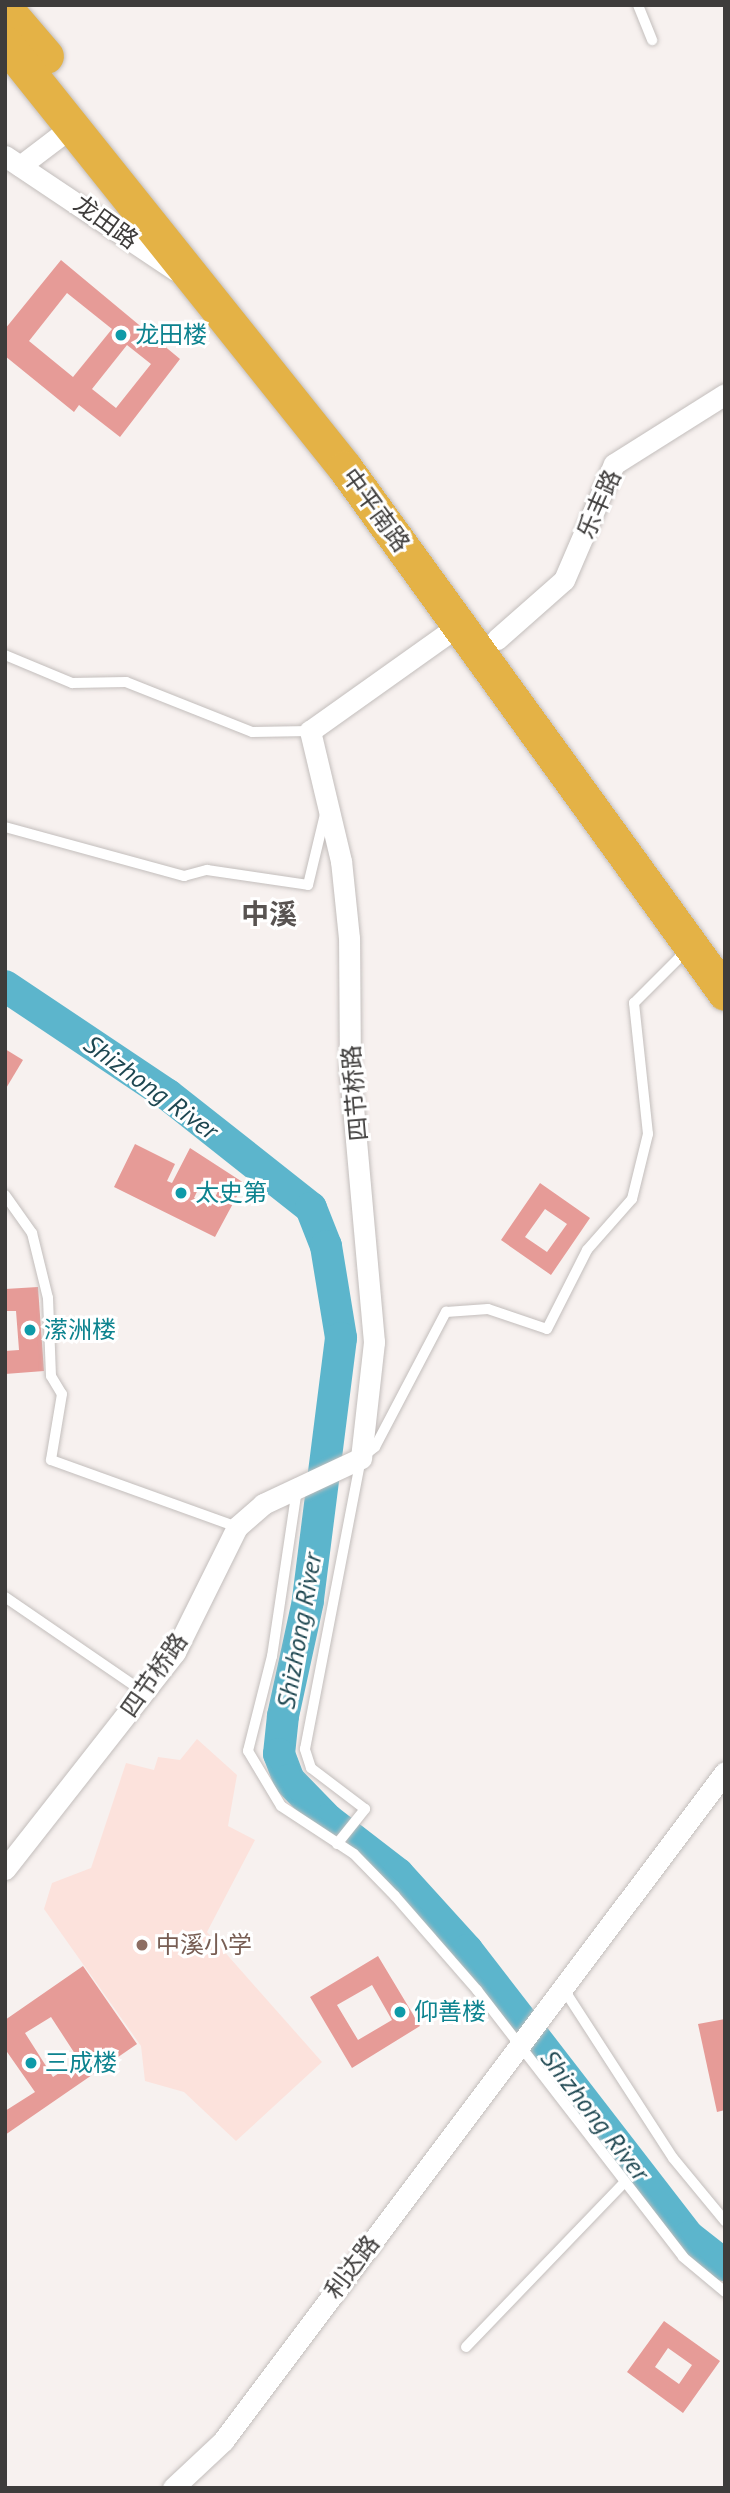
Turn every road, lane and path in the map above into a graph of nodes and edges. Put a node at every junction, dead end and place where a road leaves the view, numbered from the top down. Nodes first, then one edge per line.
1 (638, 5) edge
2 (5, 8) edge
3 (652, 40) dead end
4 (5, 43) edge
5 (74, 125) junction
6 (13, 161) edge
7 (205, 289) junction
8 (725, 394) edge
9 (459, 625) junction
10 (497, 639) junction
11 (5, 655) edge
12 (310, 731) junction
13 (325, 814) junction
14 (5, 827) edge
15 (691, 946) junction
16 (725, 956) edge
17 (725, 993) edge
18 (5, 1195) edge
19 (361, 1458) junction
20 (298, 1486) junction
21 (237, 1527) junction
22 (5, 1597) edge
23 (145, 1693) junction
24 (725, 1772) edge
25 (337, 1843) junction
26 (5, 1869) edge
27 (561, 1991) junction
28 (520, 2043) junction
29 (623, 2184) junction
30 (725, 2221) edge
31 (725, 2292) edge
32 (466, 2347) dead end
33 (173, 2488) edge

1 - 3 lane
2 - 10 highway
4 - 5 highway, 中平南路
5 - 6 street
5 - 7 highway, 中平南路
6 - 7 street, 龙田路
7 - 9 highway, 中平南路
8 - 10 street, 乐丰路
9 - 12 street
9 - 15 highway, 中平南路
10 - 16 highway
11 - 12 lane
12 - 13 street, 四节桥路
13 - 14 lane
13 - 19 street, 四节桥路
15 - 17 highway, 中平南路
15 - 19 lane
18 - 21 lane
19 - 20 street, 四节桥路
19 - 25 lane
20 - 21 street, 四节桥路
20 - 25 lane
21 - 23 street, 四节桥路
22 - 23 lane
23 - 26 street, 四节桥路
24 - 27 street
25 - 28 lane
27 - 28 street, 利达路
27 - 30 lane
28 - 29 lane
28 - 33 street, 利达路
29 - 31 lane
29 - 32 lane

